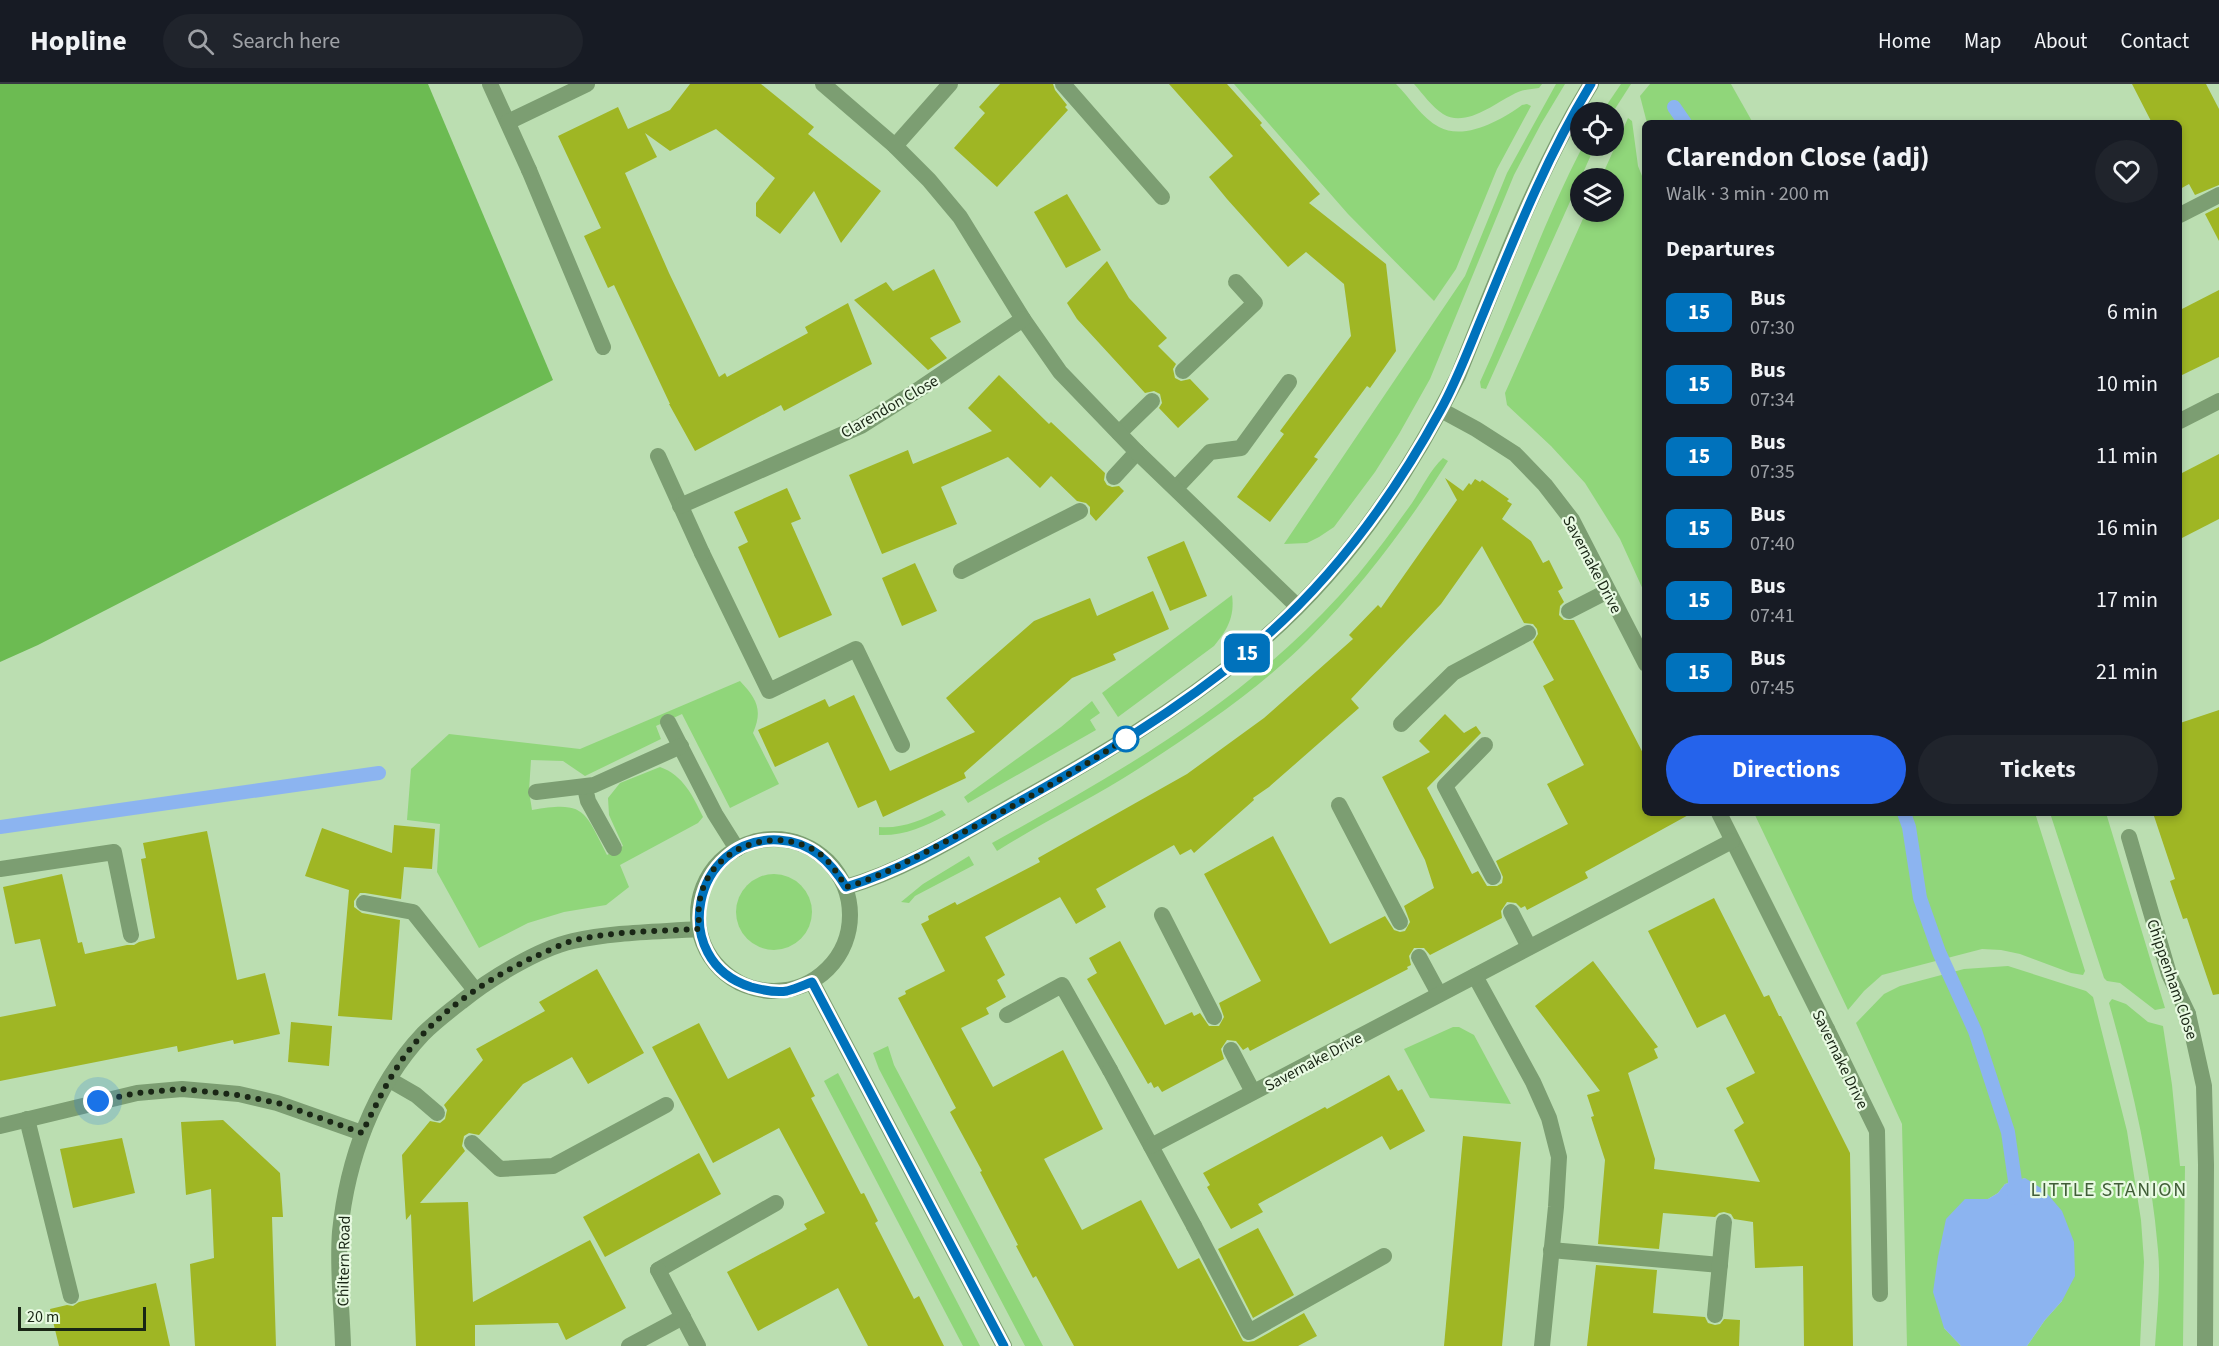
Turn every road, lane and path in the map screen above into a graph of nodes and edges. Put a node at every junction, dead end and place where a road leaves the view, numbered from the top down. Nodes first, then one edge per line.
1 (490, 84) edge
2 (587, 84) edge
3 (822, 84) edge
4 (950, 84) edge
5 (1063, 84) edge
6 (1591, 84) edge
7 (508, 122) junction
8 (895, 146) junction
9 (2219, 195) edge
10 (1162, 197) dead end
11 (2182, 214) edge
12 (1236, 282) dead end
13 (1023, 319) junction
14 (603, 347) dead end
15 (1183, 371) dead end
16 (1289, 382) dead end
17 (1152, 400) dead end
18 (2219, 401) edge
19 (1441, 410) junction
20 (2182, 420) edge
21 (1119, 433) junction
22 (1137, 452) junction
23 (658, 456) dead end
24 (1114, 477) dead end
25 (1176, 488) junction
26 (680, 506) junction
27 (1080, 511) dead end
28 (961, 571) dead end
29 (1608, 591) junction
30 (1297, 606) junction
31 (1569, 611) dead end
32 (1528, 633) dead end
33 (1642, 656) edge
34 (668, 723) dead end
35 (1401, 724) dead end
36 (902, 745) dead end
37 (1485, 745) dead end
38 (681, 746) junction
39 (585, 788) junction
40 (536, 792) dead end
41 (1339, 805) dead end
42 (1720, 816) edge
43 (2129, 837) dead end
44 (1732, 841) junction
45 (614, 849) dead end
46 (737, 849) junction
47 (0, 869) edge
48 (1492, 877) dead end
49 (846, 887) junction
50 (364, 903) dead end
51 (1511, 912) dead end
52 (1162, 915) dead end
53 (1400, 922) dead end
54 (699, 929) junction
55 (131, 935) dead end
56 (1529, 947) junction
57 (1419, 957) dead end
58 (1475, 976) junction
59 (812, 982) junction
60 (475, 990) junction
61 (1439, 994) junction
62 (1007, 1015) dead end
63 (1214, 1017) dead end
64 (1231, 1050) dead end
65 (390, 1080) junction
66 (2212, 1084) edge
67 (1252, 1092) junction
68 (666, 1105) dead end
69 (438, 1113) dead end
70 (27, 1119) junction
71 (0, 1126) edge
72 (362, 1133) junction
73 (472, 1143) dead end
74 (1151, 1146) junction
75 (776, 1203) dead end
76 (1724, 1222) dead end
77 (1551, 1250) junction
78 (1384, 1256) dead end
79 (1720, 1265) junction
80 (1880, 1294) dead end
81 (71, 1296) dead end
82 (1715, 1315) dead end
83 (683, 1317) junction
84 (343, 1346) edge
85 (629, 1346) edge
86 (698, 1346) edge
87 (1004, 1346) edge
88 (1542, 1346) edge
89 (2205, 1346) edge

1 - 7 street
2 - 7 street
3 - 8 street
4 - 8 street
5 - 10 street
6 - 19 street
7 - 14 street
8 - 13 street
9 - 11 street
12 - 15 street
13 - 21 street
13 - 26 street, Clarendon Close
16 - 25 street
17 - 21 street
18 - 20 street
19 - 29 street, Savernake Drive
19 - 30 street
21 - 22 street
22 - 24 street
22 - 25 street
23 - 26 street
25 - 30 street
26 - 36 street
27 - 28 street
29 - 31 street
29 - 33 street, Savernake Drive
30 - 49 street
32 - 35 street
34 - 38 street
37 - 48 street
38 - 39 street
38 - 46 street
39 - 40 street
39 - 45 street
41 - 53 street
42 - 44 street, Savernake Drive
43 - 66 street, Chippenham Close
44 - 56 street, Savernake Drive
44 - 80 street, Savernake Drive
46 - 49 street
46 - 54 street
47 - 55 street
49 - 59 street
50 - 60 street
51 - 56 street
52 - 63 street
54 - 59 street
54 - 60 street, Chiltern Road
56 - 58 street, Savernake Drive
57 - 61 street
58 - 61 street, Savernake Drive
58 - 77 street
59 - 87 street
60 - 65 street, Chiltern Road
61 - 67 street, Savernake Drive
62 - 74 street
64 - 67 street
65 - 69 street
65 - 72 street, Chiltern Road
66 - 89 street, Chippenham Close
67 - 74 street, Savernake Drive
68 - 73 street
70 - 71 street
70 - 72 street
70 - 81 street
72 - 84 street, Chiltern Road
74 - 78 street
75 - 83 street
76 - 79 street
77 - 79 street
77 - 88 street
79 - 82 street
83 - 85 street
83 - 86 street

